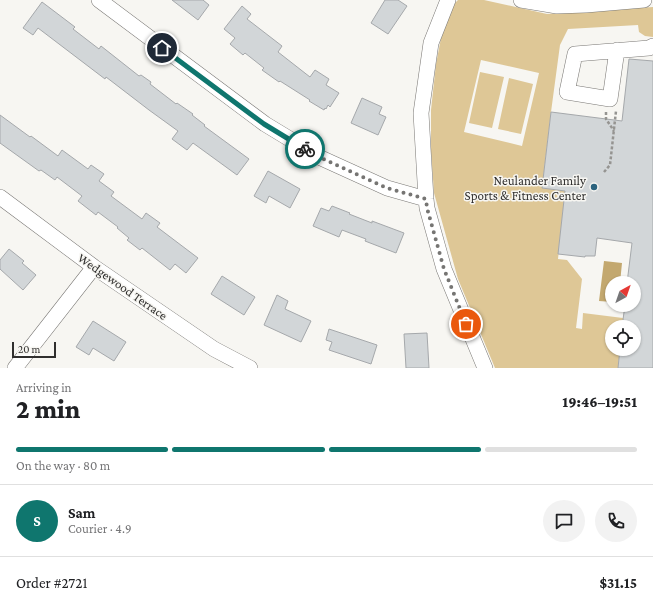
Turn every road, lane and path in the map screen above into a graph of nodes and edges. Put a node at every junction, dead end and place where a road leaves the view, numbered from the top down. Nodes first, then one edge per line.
1 (99, 0) edge
2 (448, 0) edge
3 (520, 0) edge
4 (644, 0) edge
5 (557, 3) edge
6 (653, 46) edge
7 (617, 50) junction
8 (604, 98) junction
9 (614, 131) dead end
10 (0, 197) edge
11 (426, 199) junction
12 (94, 267) junction
13 (15, 368) edge
14 (250, 368) edge
15 (485, 368) edge

1 - 11 street
2 - 11 street
3 - 5 street
4 - 5 street
6 - 7 street
7 - 8 street
7 - 8 street
8 - 9 path
10 - 12 street, Wedgewood Terrace
11 - 15 street
12 - 13 street
12 - 14 street, Wedgewood Terrace

